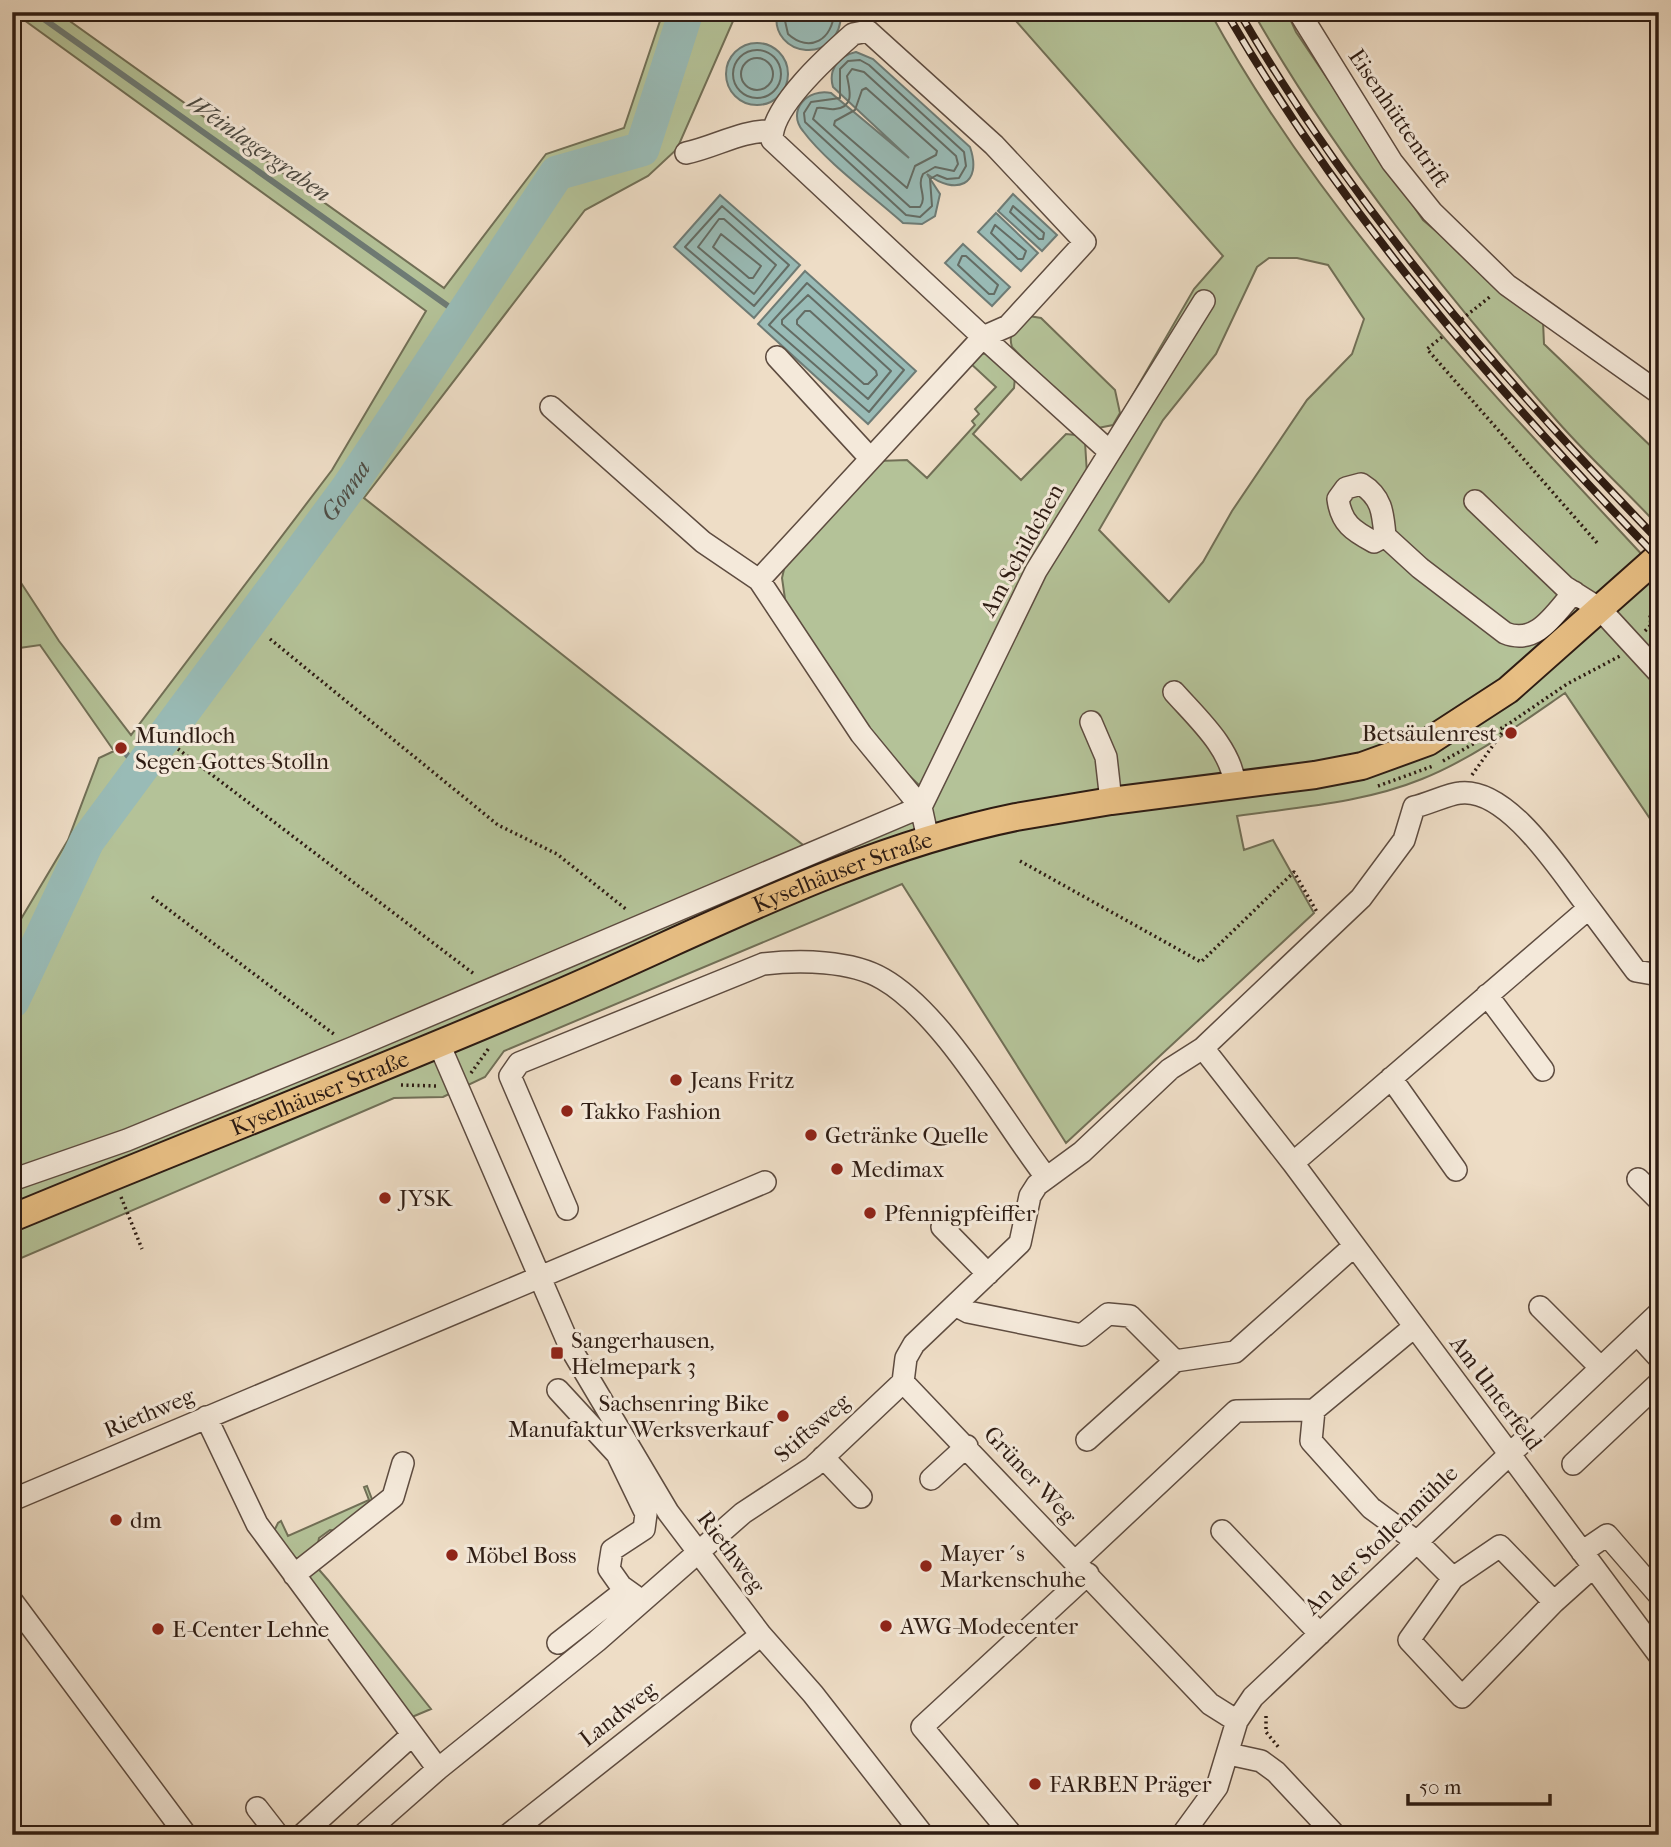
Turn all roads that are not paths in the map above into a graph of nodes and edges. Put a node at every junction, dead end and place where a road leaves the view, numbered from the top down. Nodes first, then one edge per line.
1 (1301, 16) edge
2 (771, 131) junction
3 (686, 153) dead end
4 (1204, 301) dead end
5 (983, 337) junction
6 (777, 357) dead end
7 (1659, 393) edge
8 (551, 407) dead end
9 (1109, 451) junction
10 (870, 458) junction
11 (1475, 501) dead end
12 (1385, 536) dead end
13 (1659, 556) edge
14 (759, 580) junction
15 (1574, 592) junction
16 (1600, 609) junction
17 (1659, 673) edge
18 (1174, 692) dead end
19 (1091, 722) dead end
20 (1235, 785) junction
21 (1111, 801) junction
22 (921, 807) junction
23 (928, 839) junction
24 (1589, 908) junction
25 (645, 924) junction
26 (656, 948) junction
27 (1659, 975) edge
28 (1487, 995) junction
29 (416, 1021) junction
30 (433, 1046) junction
31 (1203, 1048) junction
32 (1543, 1070) dead end
33 (1391, 1078) junction
34 (1293, 1163) junction
35 (1456, 1170) dead end
36 (1046, 1177) junction
37 (1638, 1179) dead end
38 (12, 1180) edge
39 (765, 1182) dead end
40 (1659, 1200) edge
41 (567, 1209) dead end
42 (12, 1218) edge
43 (942, 1227) dead end
44 (1354, 1245) junction
45 (988, 1274) junction
46 (538, 1276) junction
47 (955, 1305) junction
48 (1541, 1307) dead end
49 (1659, 1313) edge
50 (1415, 1327) junction
51 (1637, 1334) junction
52 (1659, 1358) edge
53 (1175, 1361) junction
54 (1601, 1368) junction
55 (903, 1382) junction
56 (1659, 1383) edge
57 (558, 1390) dead end
58 (1314, 1410) junction
59 (206, 1417) junction
60 (1087, 1440) dead end
61 (967, 1446) junction
62 (623, 1451) junction
63 (1510, 1454) junction
64 (823, 1457) junction
65 (402, 1463) dead end
66 (1573, 1464) dead end
67 (931, 1479) dead end
68 (861, 1497) dead end
69 (12, 1500) edge
70 (1222, 1531) dead end
71 (1417, 1542) junction
72 (698, 1552) junction
73 (1587, 1559) junction
74 (1082, 1568) junction
75 (294, 1575) junction
76 (1453, 1578) junction
77 (1659, 1595) edge
78 (634, 1596) junction
79 (13, 1601) edge
80 (1554, 1602) junction
81 (1320, 1634) junction
82 (761, 1635) junction
83 (558, 1643) dead end
84 (1659, 1655) edge
85 (1237, 1721) junction
86 (411, 1736) junction
87 (1229, 1754) junction
88 (438, 1769) junction
89 (257, 1808) dead end
90 (186, 1835) edge
91 (278, 1835) edge
92 (302, 1835) edge
93 (363, 1835) edge
94 (509, 1835) edge
95 (923, 1835) edge
96 (1012, 1835) edge
97 (1182, 1835) edge
98 (1335, 1835) edge

1 - 7 street, Eisenhüttentrift
2 - 3 street
2 - 5 street
2 - 5 street
4 - 9 street, Am Schildchen
5 - 9 street
5 - 10 street
6 - 10 street
8 - 14 street
9 - 22 street, Am Schildchen
10 - 14 street
11 - 15 street
12 - 15 street
13 - 16 main road, Kyselhäuser Straße
14 - 22 street
15 - 16 street
16 - 17 street
16 - 20 main road, Kyselhäuser Straße
18 - 20 street
19 - 21 street
20 - 21 main road, Kyselhäuser Straße
21 - 23 main road, Kyselhäuser Straße
22 - 23 street
22 - 25 street
23 - 26 main road, Kyselhäuser Straße
24 - 27 street
24 - 28 street
24 - 31 street
25 - 26 street
25 - 29 street
26 - 30 main road, Kyselhäuser Straße
28 - 32 street
28 - 33 street
29 - 30 street, Riethweg
29 - 38 street
30 - 42 main road, Kyselhäuser Straße
30 - 46 street, Riethweg
31 - 34 street, Am Unterfeld
31 - 36 street
33 - 34 street
33 - 35 street
34 - 44 street, Am Unterfeld
36 - 41 street
36 - 45 street
37 - 40 street
39 - 46 street, Riethweg
43 - 45 street
44 - 50 street, Am Unterfeld
44 - 53 street
45 - 47 street
46 - 59 street, Riethweg
46 - 62 street, Riethweg
47 - 53 street
47 - 55 street
48 - 54 street
49 - 51 street, An der Stollenmühle
50 - 58 street
50 - 63 street, Am Unterfeld
51 - 52 street
51 - 54 street, An der Stollenmühle
53 - 60 street
54 - 63 street, An der Stollenmühle
55 - 61 street, Grüner Weg
55 - 64 street, Stiftsweg
56 - 66 street
57 - 62 street
58 - 71 street
58 - 74 street
59 - 69 street, Riethweg
59 - 75 street
61 - 67 street
61 - 74 street, Grüner Weg
62 - 72 street, Riethweg
62 - 78 street
63 - 71 street, An der Stollenmühle
63 - 73 street, Am Unterfeld
64 - 68 street
64 - 72 street, Stiftsweg
65 - 75 street
70 - 81 street
71 - 76 street
71 - 81 street, An der Stollenmühle
72 - 78 street, Stiftsweg
72 - 82 street, Riethweg
73 - 77 street
73 - 80 street
73 - 84 street, Am Unterfeld
74 - 85 street, Grüner Weg
74 - 96 street
75 - 86 street
76 - 80 street
76 - 80 street
78 - 83 street
78 - 88 street, Stiftsweg
79 - 90 street
81 - 85 street, An der Stollenmühle
82 - 94 street, Landweg
82 - 95 street, Riethweg
85 - 87 street, An der Stollenmühle
86 - 88 street
86 - 92 street
87 - 97 street, An der Stollenmühle
87 - 98 street
88 - 93 street, Stiftsweg
89 - 91 street

